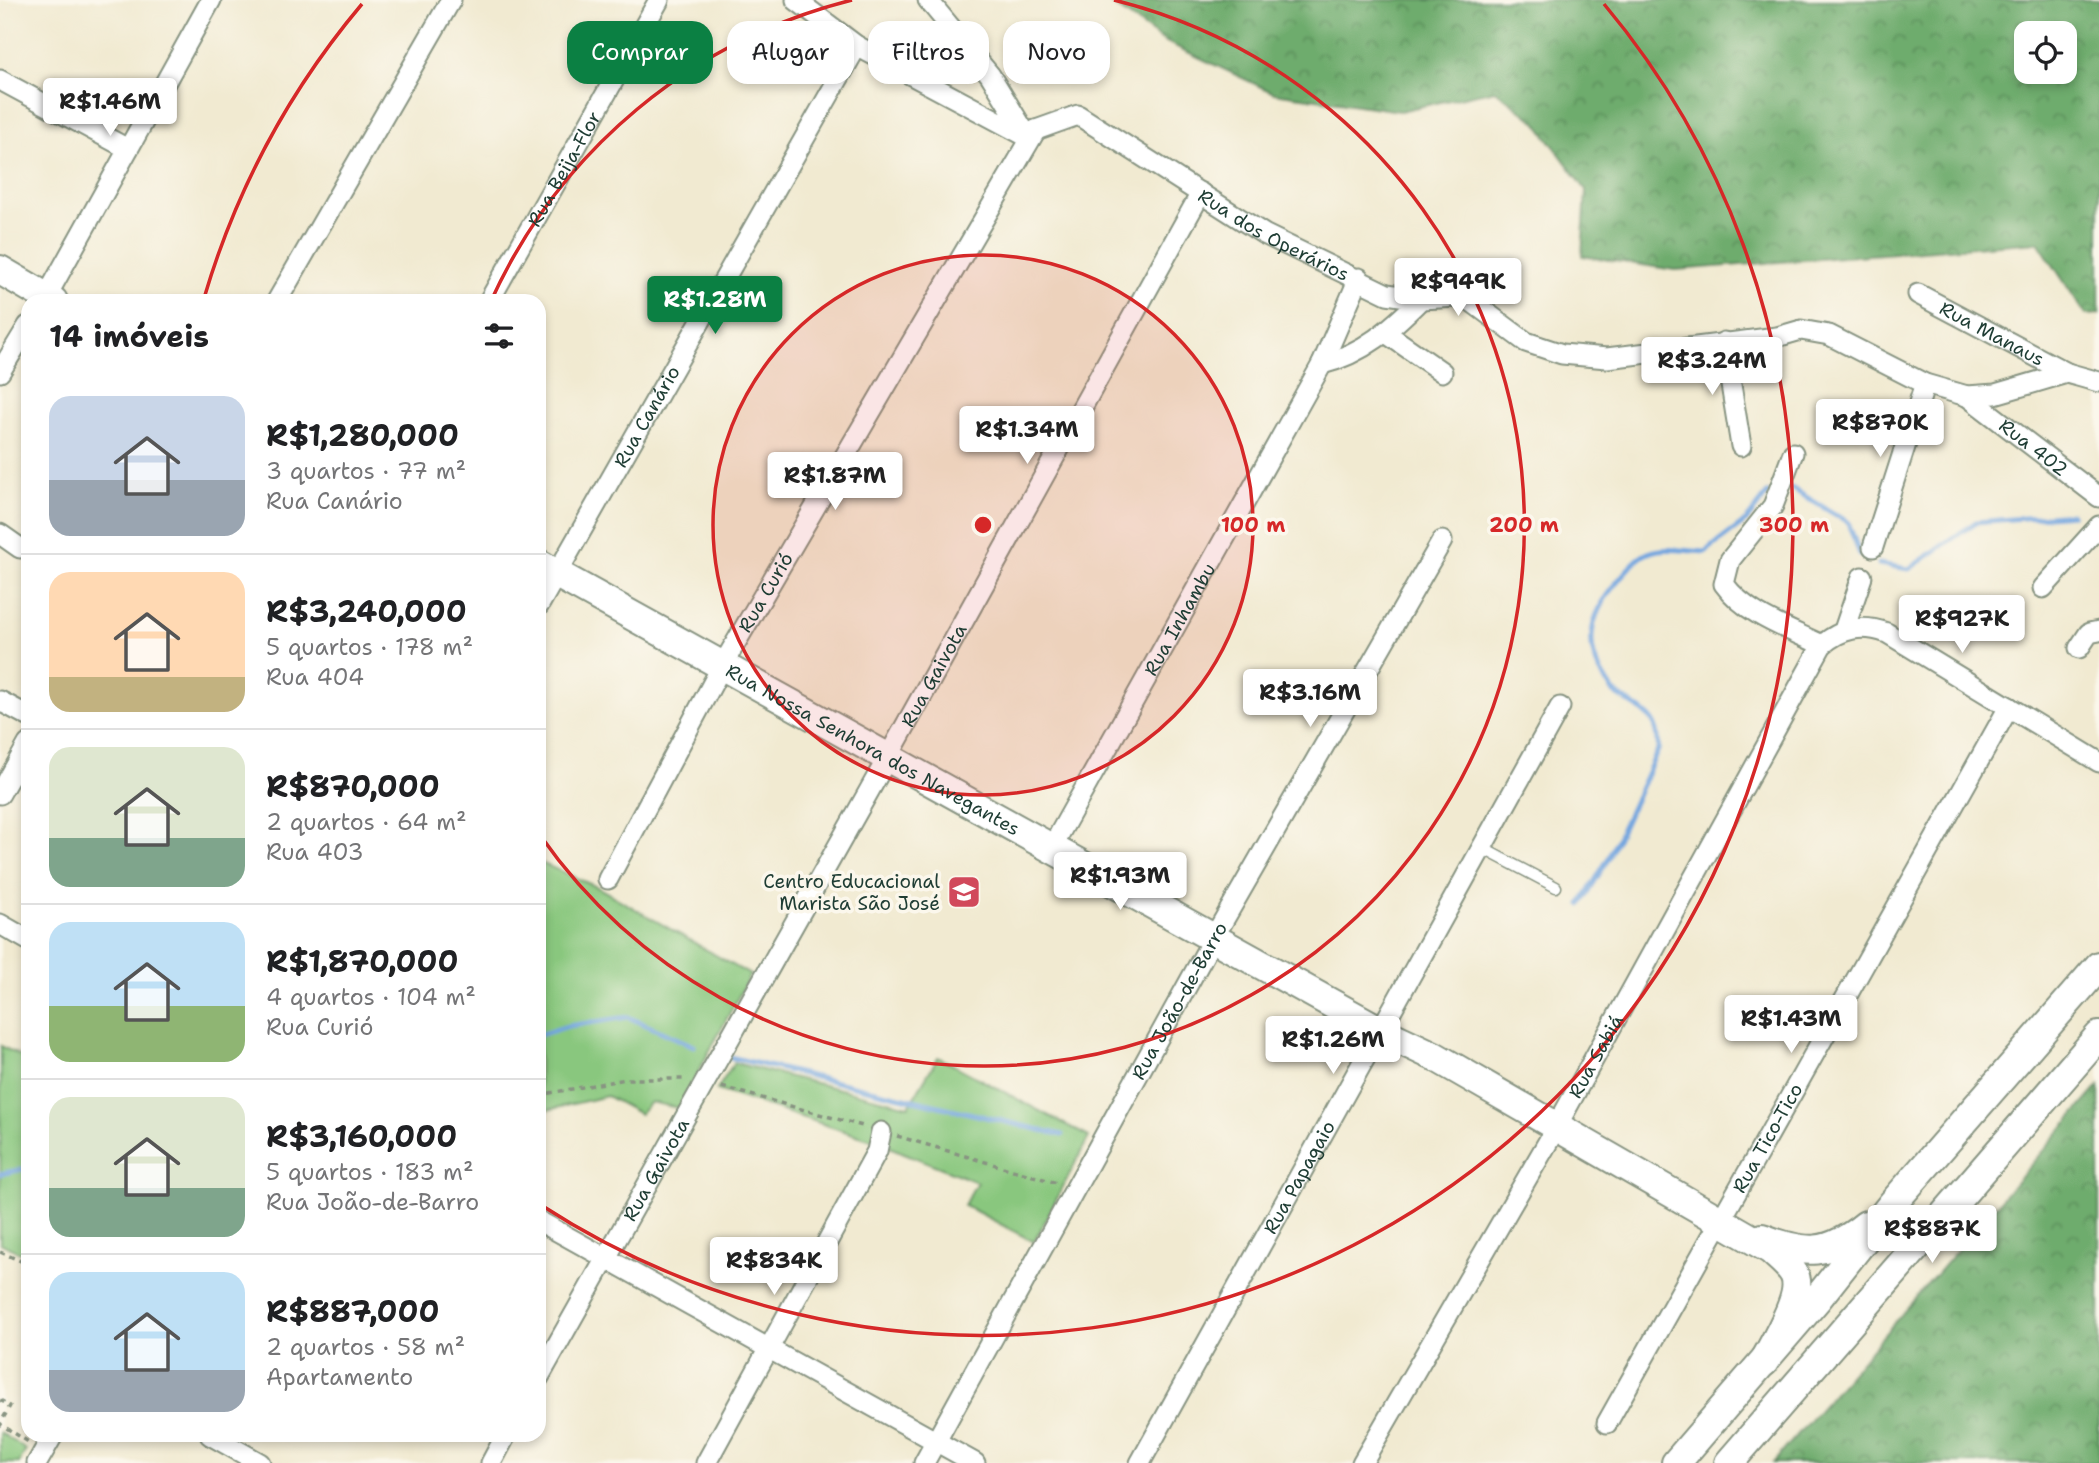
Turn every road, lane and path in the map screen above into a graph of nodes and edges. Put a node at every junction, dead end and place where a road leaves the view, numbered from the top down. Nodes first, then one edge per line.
1 (211, 0) edge
2 (451, 0) edge
3 (659, 0) edge
4 (796, 0) edge
5 (928, 0) edge
6 (857, 47) junction
7 (0, 80) edge
8 (1032, 134) junction
9 (128, 149) junction
10 (1201, 193) junction
11 (0, 270) edge
12 (1359, 278) junction
13 (38, 294) edge
14 (50, 294) edge
15 (280, 294) edge
16 (493, 294) edge
17 (1918, 294) dead end
18 (1421, 299) junction
19 (1386, 333) junction
20 (21, 338) edge
21 (1724, 342) junction
22 (1322, 364) junction
23 (0, 372) edge
24 (1442, 372) dead end
25 (2067, 373) junction
26 (2099, 382) edge
27 (1925, 384) junction
28 (1967, 396) junction
29 (1741, 446) dead end
30 (1793, 453) dead end
31 (2099, 497) edge
32 (2099, 526) edge
33 (0, 534) edge
34 (1442, 541) dead end
35 (1873, 547) dead end
36 (20, 548) dead end
37 (548, 569) edge
38 (1862, 578) dead end
39 (2043, 588) dead end
40 (1844, 630) junction
41 (2099, 631) edge
42 (1822, 645) junction
43 (2079, 648) dead end
44 (722, 666) junction
45 (0, 701) edge
46 (1560, 706) dead end
47 (2009, 707) junction
48 (21, 712) edge
49 (21, 756) edge
50 (887, 759) junction
51 (2099, 761) edge
52 (0, 794) edge
53 (1052, 846) junction
54 (1482, 848) junction
55 (608, 879) dead end
56 (1556, 887) dead end
57 (0, 924) edge
58 (21, 936) edge
59 (1214, 937) junction
60 (2099, 966) edge
61 (1381, 1031) junction
62 (2099, 1036) edge
63 (704, 1082) junction
64 (546, 1094) edge
65 (1555, 1127) junction
66 (879, 1141) dead end
67 (1893, 1203) junction
68 (1721, 1221) junction
69 (546, 1225) edge
70 (0, 1252) edge
71 (605, 1258) junction
72 (21, 1261) edge
73 (769, 1349) junction
74 (1764, 1362) junction
75 (546, 1364) edge
76 (0, 1400) edge
77 (1607, 1423) dead end
78 (936, 1441) junction
79 (21, 1442) edge
80 (21, 1442) edge
81 (222, 1442) edge
82 (502, 1442) edge
83 (37, 1455) edge
84 (1368, 1461) edge
85 (260, 1463) edge
86 (491, 1463) edge
87 (706, 1463) edge
88 (924, 1463) edge
89 (975, 1463) edge
90 (1140, 1463) edge
91 (1676, 1463) edge
92 (1729, 1463) edge

1 - 9 street
2 - 15 street
3 - 16 street, Rua Beija-Flor
4 - 6 street
5 - 8 street
6 - 8 street
6 - 37 street, Rua Canário
7 - 9 street
8 - 10 street, Rua dos Operários
8 - 44 street, Rua Curió
9 - 14 street
10 - 12 street, Rua dos Operários
10 - 50 street, Rua Gaivota
11 - 13 street
12 - 18 street, Rua dos Operários
12 - 22 street, Rua Inhambu
17 - 25 street, Rua Manaus
18 - 19 street
18 - 21 street, Rua dos Operários
19 - 22 street
19 - 24 street
20 - 23 street
21 - 27 street, Rua dos Operários
21 - 29 street
22 - 53 street, Rua Inhambu
25 - 26 street
25 - 28 street, Rua dos Operários
27 - 28 street, Rua dos Operários
27 - 35 street
28 - 31 street, Rua 402
30 - 42 street
32 - 39 street
33 - 36 street
34 - 59 street, Rua João-de-Barro
37 - 44 street, Rua Nossa Senhora dos Navegantes
38 - 40 street
40 - 42 street
40 - 47 street
41 - 43 street
42 - 65 street, Rua Sabiá
44 - 50 street, Rua Nossa Senhora dos Navegantes
44 - 55 street, Rua Curió
45 - 48 street
46 - 54 street, Rua Papagaio
47 - 51 street
47 - 68 street, Rua Tico-Tico
49 - 52 street
50 - 53 street, Rua Nossa Senhora dos Navegantes
50 - 63 street, Rua Gaivota
53 - 59 street, Rua Nossa Senhora dos Navegantes
54 - 56 lane
54 - 61 street, Rua Papagaio
57 - 58 street
59 - 61 street, Rua Nossa Senhora dos Navegantes
59 - 78 street, Rua João-de-Barro
60 - 67 street
61 - 65 street, Rua Nossa Senhora dos Navegantes
61 - 90 street, Rua Papagaio
62 - 92 street
63 - 64 path
63 - 71 street, Rua Gaivota
65 - 68 street, Rua Nossa Senhora dos Navegantes
65 - 84 street, Rua Sabiá
66 - 73 street
67 - 68 street, Rua Nossa Senhora dos Navegantes
67 - 74 street
68 - 74 street, Rua Nossa Senhora dos Navegantes
68 - 77 street, Rua Tico-Tico
69 - 71 street
70 - 72 path
71 - 73 street
71 - 75 street, Rua Gaivota
73 - 78 street
73 - 87 street
74 - 91 street
76 - 79 path
78 - 88 street, Rua João-de-Barro
78 - 89 street
80 - 83 path
81 - 85 street
82 - 86 street

